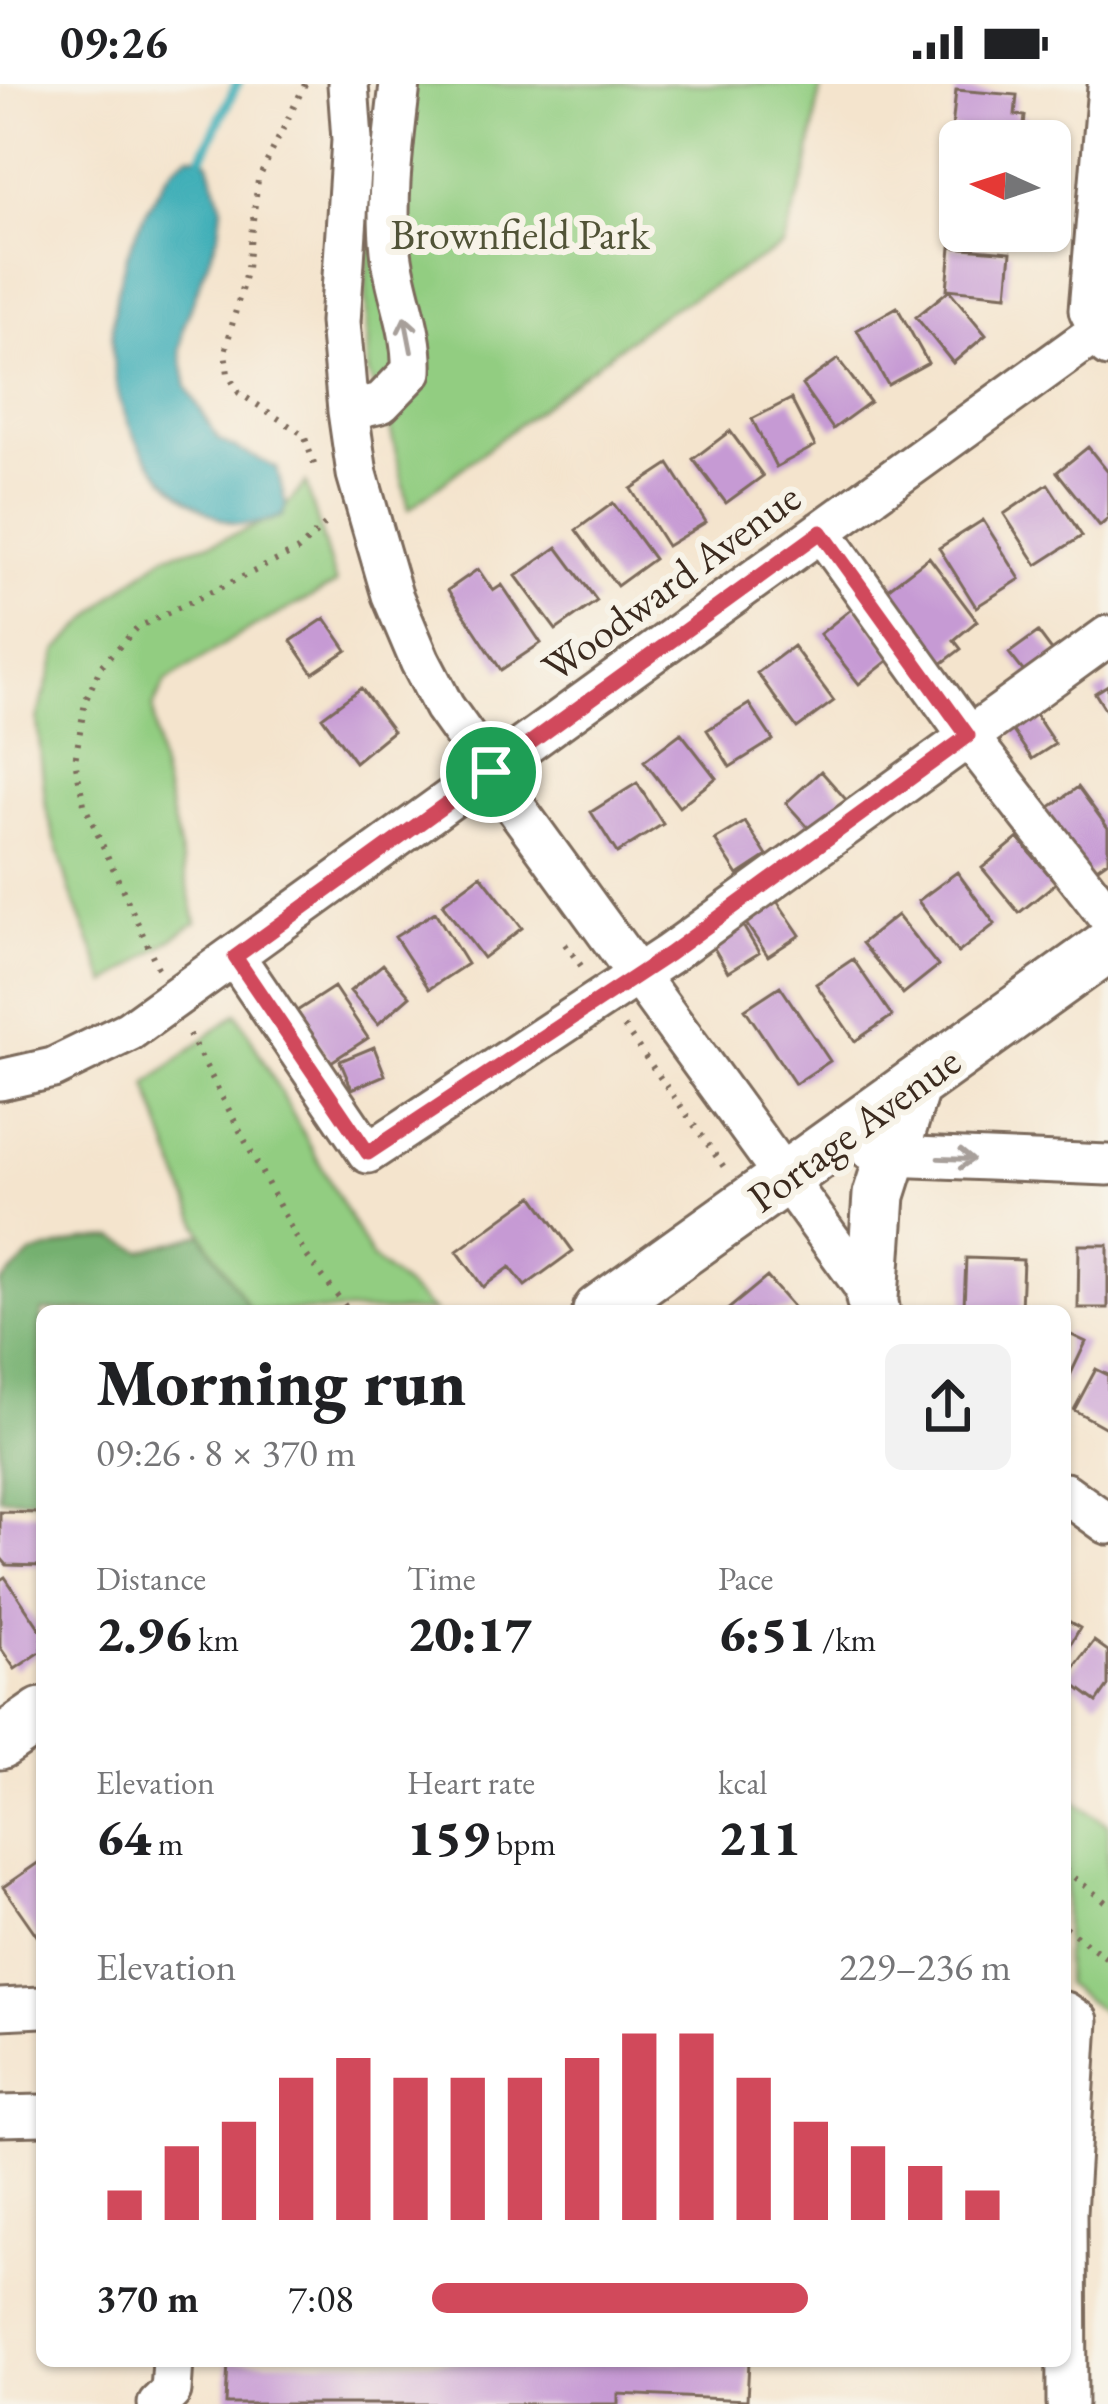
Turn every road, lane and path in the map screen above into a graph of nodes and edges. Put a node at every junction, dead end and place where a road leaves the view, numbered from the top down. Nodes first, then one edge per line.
1 (304, 84) edge
2 (349, 84) edge
3 (367, 84) edge
4 (400, 84) edge
5 (1108, 87) edge
6 (352, 140) junction
7 (1104, 334) edge
8 (348, 411) junction
9 (321, 490) dead end
10 (325, 508) dead end
11 (821, 532) junction
12 (1108, 636) edge
13 (968, 736) junction
14 (491, 772) junction
15 (1108, 916) edge
16 (1108, 946) edge
17 (235, 957) junction
18 (638, 975) junction
19 (173, 1000) junction
20 (0, 1080) edge
21 (914, 1085) junction
22 (842, 1139) junction
23 (891, 1156) junction
24 (1108, 1166) edge
25 (785, 1179) junction
26 (877, 1304) edge
27 (344, 1305) edge
28 (606, 1305) edge
29 (1071, 1497) edge
30 (1108, 1524) edge
31 (36, 1718) edge
32 (0, 1744) edge
33 (1071, 1875) edge
34 (1108, 1904) edge
35 (1071, 1932) edge
36 (1108, 1959) edge
37 (36, 2007) edge
38 (0, 2009) edge
39 (1071, 2016) edge
40 (36, 2115) edge
41 (0, 2116) edge
42 (1071, 2133) edge
43 (173, 2367) edge
44 (1067, 2367) edge
45 (158, 2404) edge
46 (1067, 2404) edge

1 - 9 path
2 - 6 street
3 - 6 street
8 -> 4 street
5 - 7 street
6 - 8 street
7 - 11 street, Woodward Avenue
8 - 14 street
10 - 19 path
11 - 13 street
11 - 14 street, Woodward Avenue
12 - 13 street
13 - 15 street
13 - 18 street
14 - 17 street, Woodward Avenue
14 - 18 street
16 - 21 main road, Portage Avenue
17 - 18 street
17 - 19 street, Woodward Avenue
18 - 25 street
19 - 20 street, Woodward Avenue
19 - 27 path
21 - 22 main road, Portage Avenue
21 - 23 main road
22 - 23 street
22 - 25 main road, Portage Avenue
23 -> 24 street
23 - 26 main road
25 - 26 street
25 - 28 main road, Portage Avenue
29 - 30 street
31 - 32 main road
33 - 34 path
35 - 36 path
37 - 38 street
39 - 42 street
40 - 41 street
43 - 45 street
44 - 46 street

